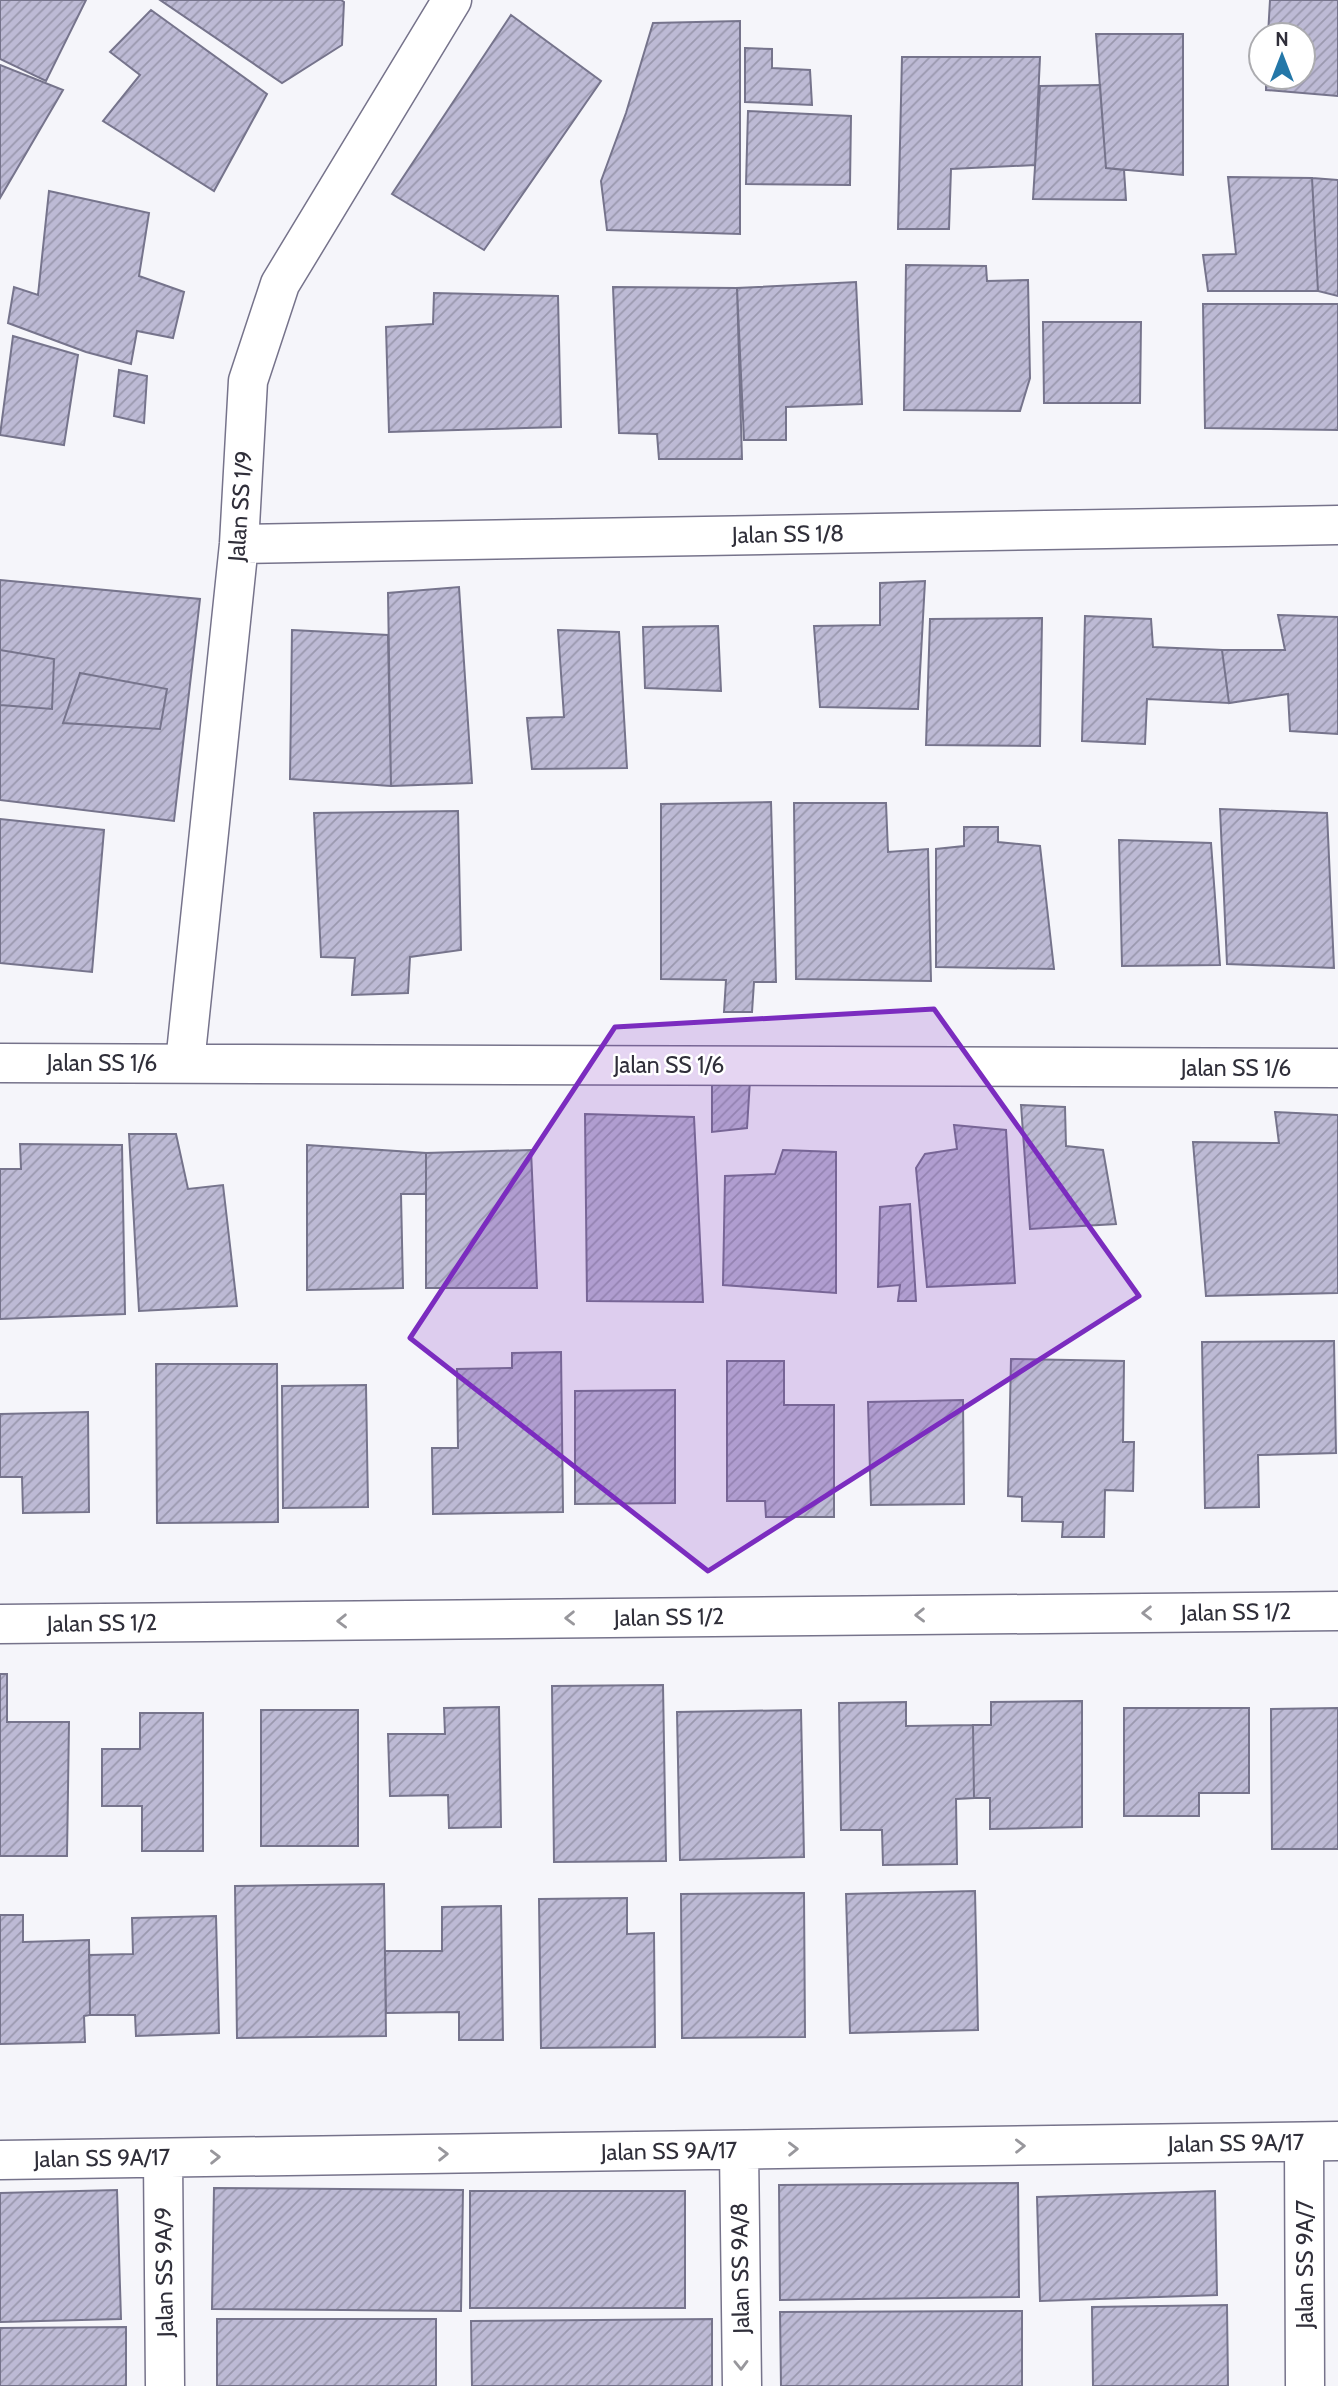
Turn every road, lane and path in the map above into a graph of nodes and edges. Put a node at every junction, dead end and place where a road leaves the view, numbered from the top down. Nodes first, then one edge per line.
1 (452, 0) edge
2 (1338, 525) edge
3 (239, 544) junction
4 (0, 1063) edge
5 (185, 1063) junction
6 (1338, 1068) edge
7 (1338, 1611) edge
8 (0, 1624) edge
9 (1321, 2141) edge
10 (739, 2150) junction
11 (163, 2158) junction
12 (0, 2160) edge
13 (165, 2386) edge
14 (741, 2386) edge
15 (1305, 2386) edge

1 - 3 street, Jalan SS 1/9
2 - 3 street, Jalan SS 1/8
3 - 5 street, Jalan SS 1/9
4 - 5 street, Jalan SS 1/6
5 - 6 street, Jalan SS 1/6
7 -> 8 street, Jalan SS 1/2
10 -> 9 street, Jalan SS 9A/17
9 - 15 street, Jalan SS 9A/7
11 -> 10 street, Jalan SS 9A/17
10 -> 14 street, Jalan SS 9A/8
11 - 12 street, Jalan SS 9A/17
11 - 13 street, Jalan SS 9A/9

